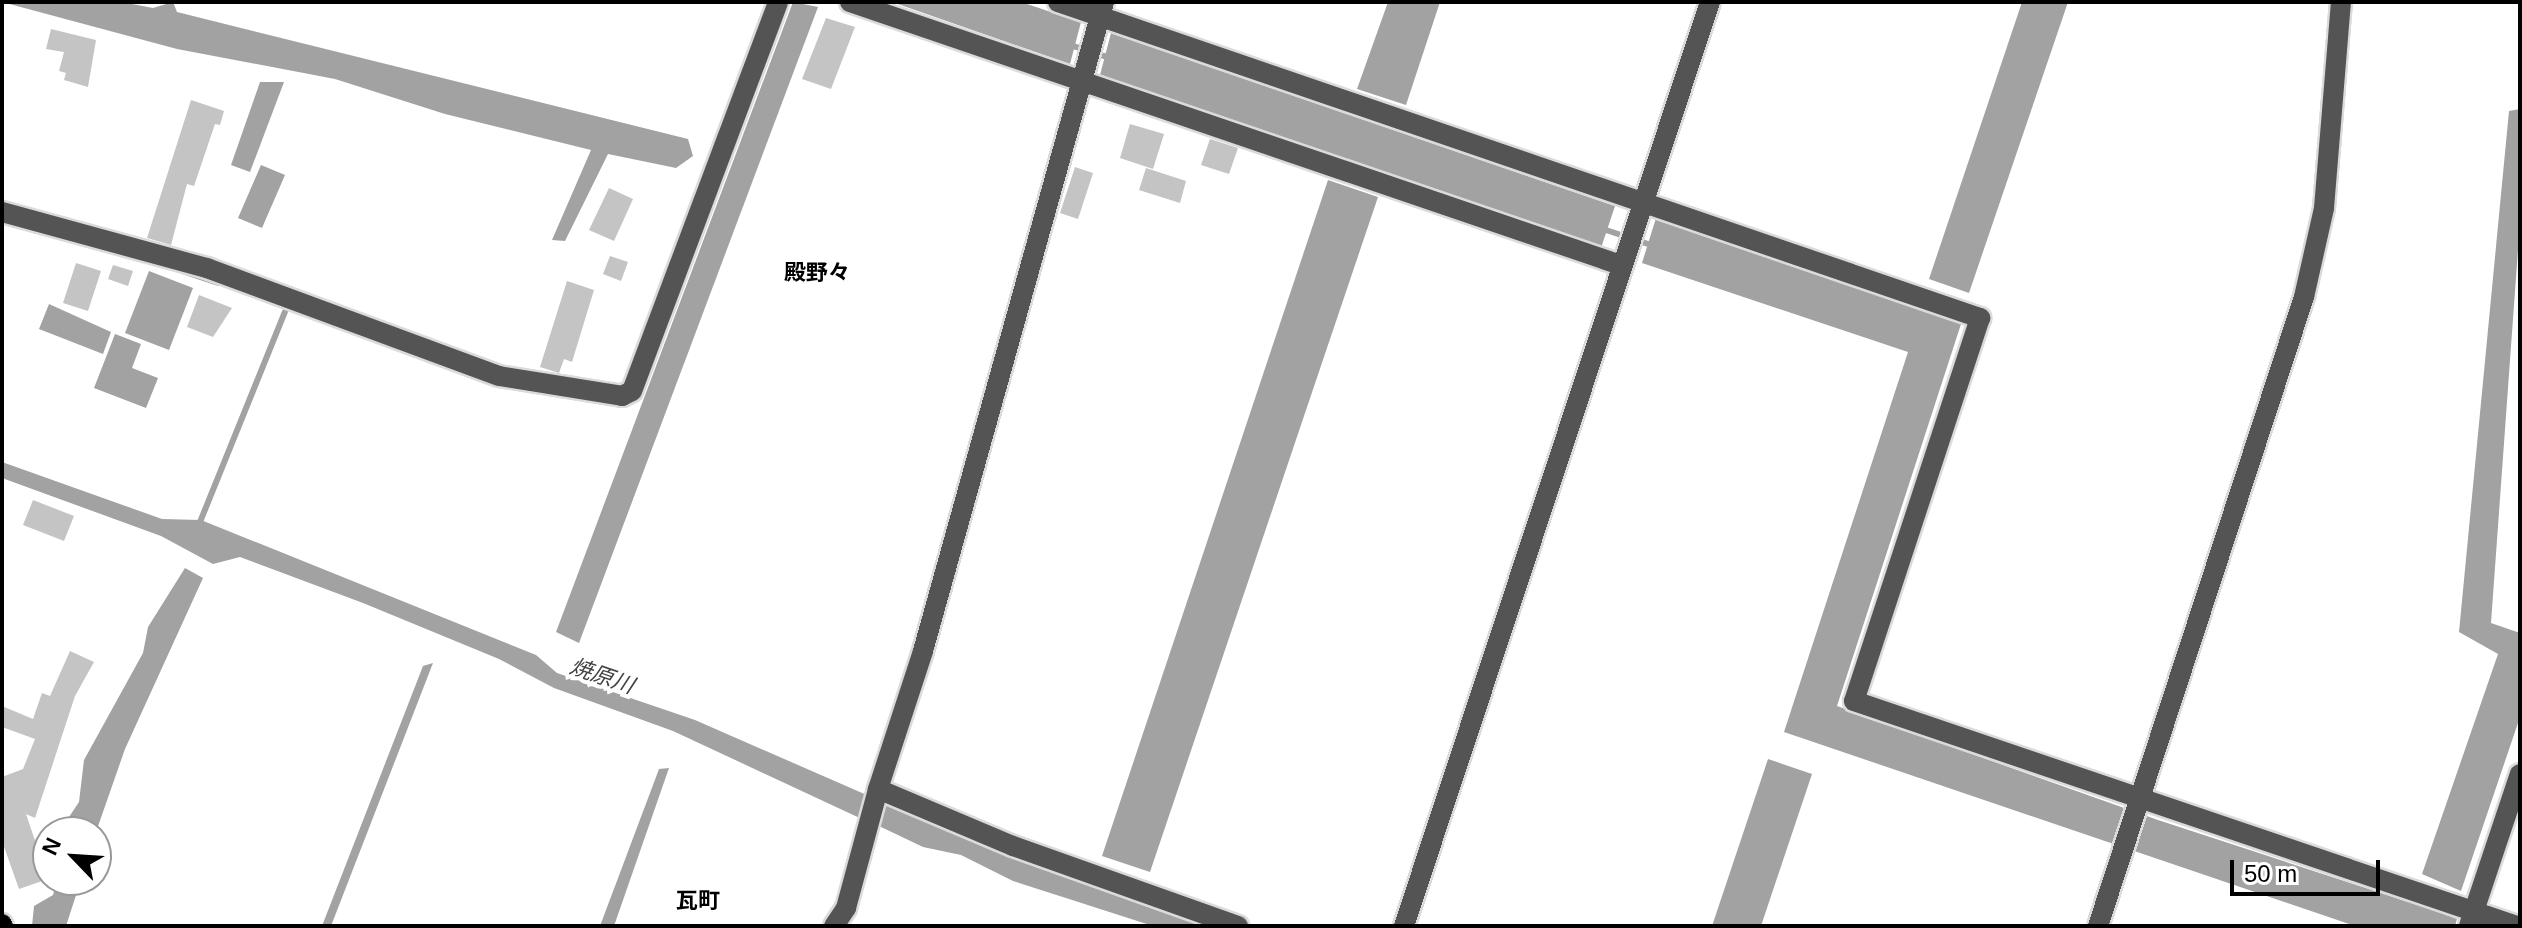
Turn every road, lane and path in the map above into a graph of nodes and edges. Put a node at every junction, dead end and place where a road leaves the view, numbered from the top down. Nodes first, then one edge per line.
1 (778, 2) edge
2 (850, 2) edge
3 (1058, 2) edge
4 (1710, 2) edge
5 (2341, 2) edge
6 (1102, 9) edge
7 (1084, 82) junction
8 (1643, 204) junction
9 (2, 212) edge
10 (1622, 262) junction
11 (2520, 774) edge
12 (878, 789) junction
13 (2139, 799) junction
14 (2472, 919) edge
15 (834, 926) edge
16 (1238, 926) edge
17 (1404, 926) edge
18 (2098, 926) edge
19 (2517, 926) edge

1 - 9 street
2 - 7 street
3 - 6 street
4 - 8 street
5 - 13 street
6 - 7 street
6 - 8 street
7 - 10 street
7 - 12 street
8 - 10 street
8 - 13 street
10 - 17 street
11 - 14 street
12 - 15 street
12 - 16 street
13 - 14 street
13 - 18 street
14 - 19 street

